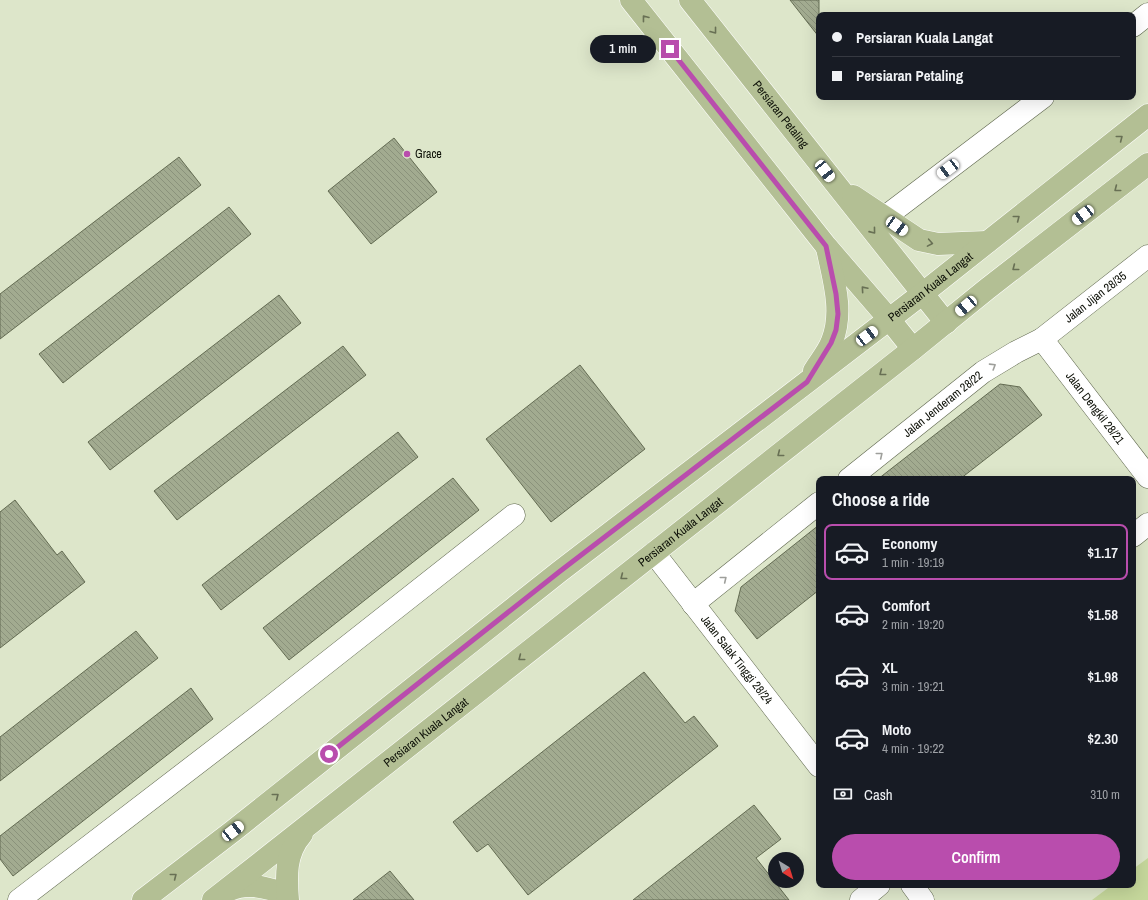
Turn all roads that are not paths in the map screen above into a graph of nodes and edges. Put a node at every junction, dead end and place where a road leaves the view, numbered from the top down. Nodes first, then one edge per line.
1 (631, 0) edge
2 (690, 0) edge
3 (1148, 14) edge
4 (1136, 24) edge
5 (1039, 100) edge
6 (1148, 115) edge
7 (1148, 164) edge
8 (834, 183) junction
9 (885, 217) junction
10 (987, 242) junction
11 (826, 246) junction
12 (1148, 256) edge
13 (922, 294) junction
14 (889, 319) junction
15 (946, 323) junction
16 (1042, 339) junction
17 (913, 349) junction
18 (807, 382) junction
19 (854, 476) edge
20 (1148, 477) edge
21 (816, 505) edge
22 (514, 514) dead end
23 (1148, 524) edge
24 (1136, 534) edge
25 (654, 553) junction
26 (693, 604) junction
27 (816, 762) edge
28 (315, 820) junction
29 (875, 888) edge
30 (914, 888) edge
31 (285, 897) edge
32 (214, 899) edge
33 (19, 900) edge
34 (143, 900) edge
35 (860, 900) edge
36 (923, 900) edge

11 -> 1 main road
2 -> 8 main road, Persiaran Petaling
3 - 4 street
5 - 9 street
10 -> 6 main road, Persiaran Kuala Langat
7 -> 15 main road, Persiaran Kuala Langat
8 - 9 main road
8 -> 13 main road, Persiaran Petaling
9 -> 10 main road
10 - 13 main road, Persiaran Kuala Langat
14 -> 11 main road
11 - 18 main road
12 - 16 street, Jalan Jijan 28/35
13 - 14 main road, Persiaran Kuala Langat
13 - 15 main road, Persiaran Petaling
14 - 17 main road
14 - 18 main road, Persiaran Kuala Langat
15 - 17 main road, Persiaran Kuala Langat
19 -> 16 street, Jalan Jenderam 28/22
16 - 20 street, Jalan Dengkil 28/21
17 -> 25 main road, Persiaran Kuala Langat
34 -> 18 main road, Persiaran Kuala Langat
26 -> 21 street
22 - 33 street
23 - 24 street
25 - 26 street, Jalan Salak Tinggi 28/24
25 -> 28 main road, Persiaran Kuala Langat
26 - 27 street, Jalan Salak Tinggi 28/24
28 - 31 main road
28 - 32 main road, Persiaran Kuala Langat
29 - 35 street
30 - 36 street
31 - 32 main road

